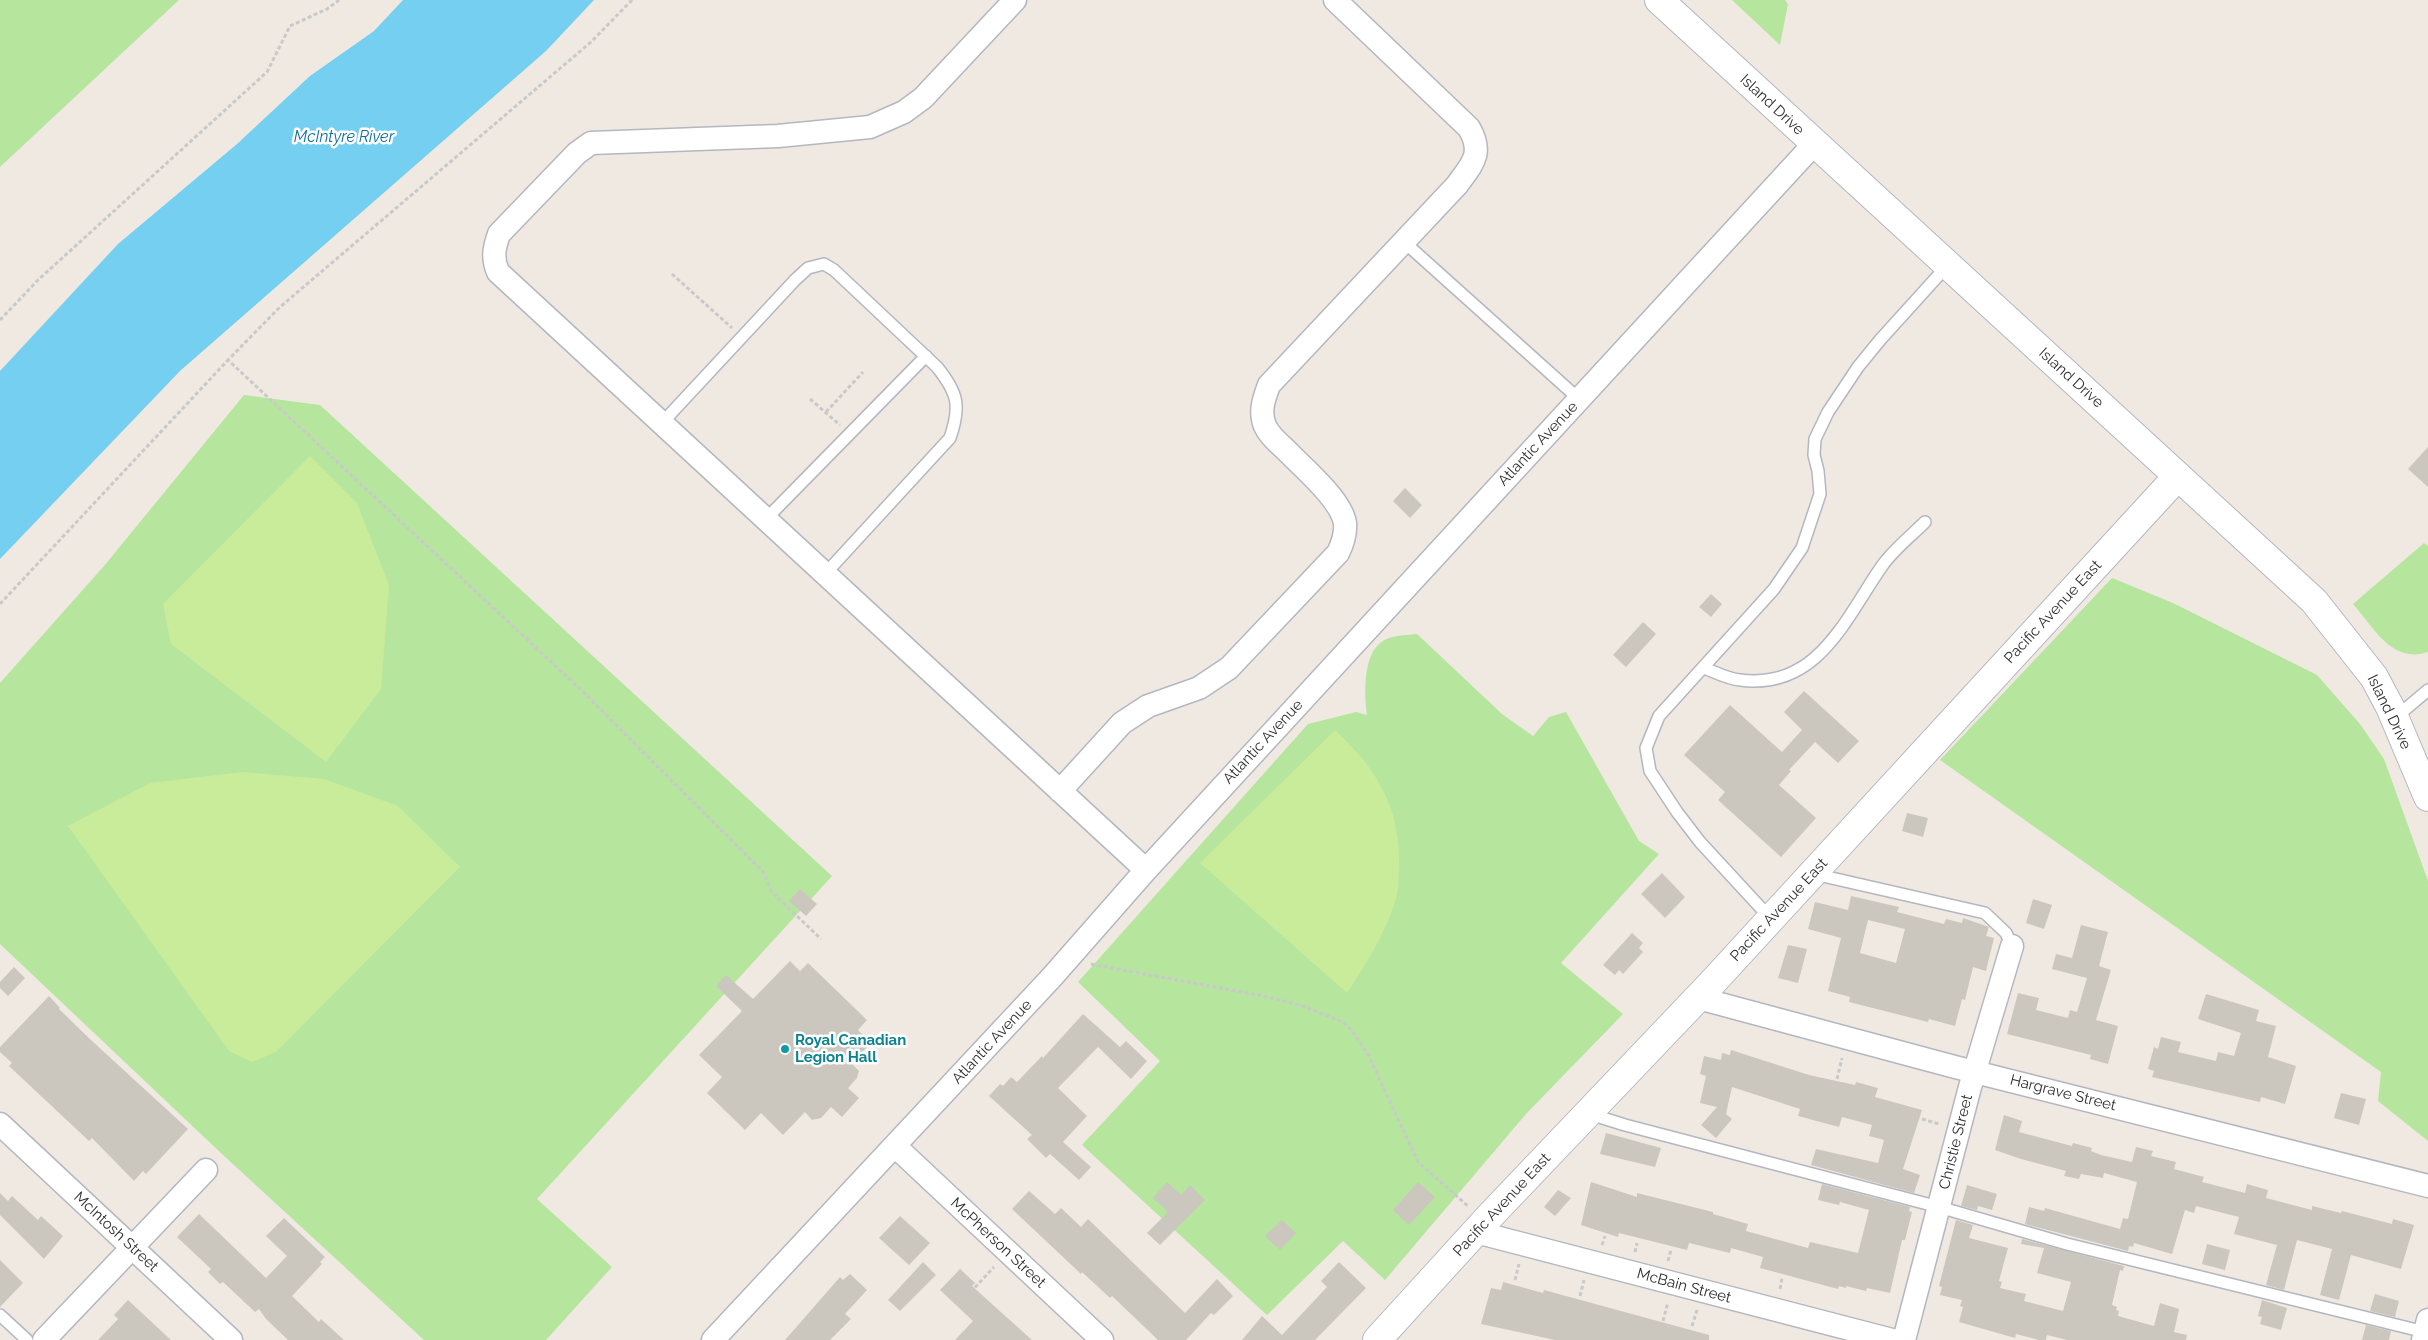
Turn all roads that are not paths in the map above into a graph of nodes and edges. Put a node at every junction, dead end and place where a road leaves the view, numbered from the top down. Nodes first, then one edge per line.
1 (1015, 0) edge
2 (1335, 0) edge
3 (1659, 0) edge
4 (1814, 144) junction
5 (1403, 241) junction
6 (1947, 266) junction
7 (926, 356) junction
8 (1579, 399) junction
9 (662, 424) junction
10 (2178, 476) junction
11 (766, 520) junction
12 (1925, 522) dead end
13 (825, 574) junction
14 (1704, 668) junction
15 (2428, 690) edge
16 (2395, 718) junction
17 (1060, 791) junction
18 (2428, 797) edge
19 (1146, 870) junction
20 (1813, 874) junction
21 (1771, 919) junction
22 (2012, 946) joint
23 (1698, 998) junction
24 (1975, 1071) junction
25 (1588, 1113) junction
26 (0, 1124) edge
27 (895, 1146) junction
28 (206, 1170) dead end
29 (2428, 1186) edge
30 (1939, 1206) junction
31 (1480, 1227) junction
32 (132, 1248) junction
33 (0, 1315) edge
34 (2425, 1331) edge
35 (1384, 1336) edge
36 (27, 1340) edge
37 (44, 1340) edge
38 (231, 1340) edge
39 (712, 1340) edge
40 (1102, 1340) edge
41 (1892, 1340) edge
42 (1904, 1340) edge

1 - 9 street
2 - 5 street
3 - 4 street, Island Drive
4 - 6 street, Island Drive
4 - 8 street, Atlantic Avenue
5 - 8 lane
5 - 17 street
6 - 10 street, Island Drive
6 - 14 lane
7 - 9 lane
7 - 11 lane
7 - 13 lane
8 - 19 street, Atlantic Avenue
9 - 11 street
10 - 16 street, Island Drive
10 - 20 street, Pacific Avenue East
11 - 13 street
12 - 14 lane
13 - 17 street
14 - 21 lane
15 - 16 lane
16 - 18 street, Island Drive
17 - 19 street
19 - 27 street, Atlantic Avenue
20 - 21 street, Pacific Avenue East
20 - 22 lane
21 - 23 street, Pacific Avenue East
22 - 24 street, Christie Street
23 - 24 street, Hargrave Street
23 - 25 street, Pacific Avenue East
24 - 29 street, Hargrave Street
24 - 30 street, Christie Street
25 - 30 lane
25 - 31 street, Pacific Avenue East
26 - 32 street, McIntosh Street
27 - 39 street, Atlantic Avenue
27 - 40 street, McPherson Street
28 - 32 street
30 - 34 lane
30 - 42 street, Christie Street
31 - 35 street, Pacific Avenue East
31 - 41 street, McBain Street
32 - 37 street
32 - 38 street, McIntosh Street
33 - 36 lane

